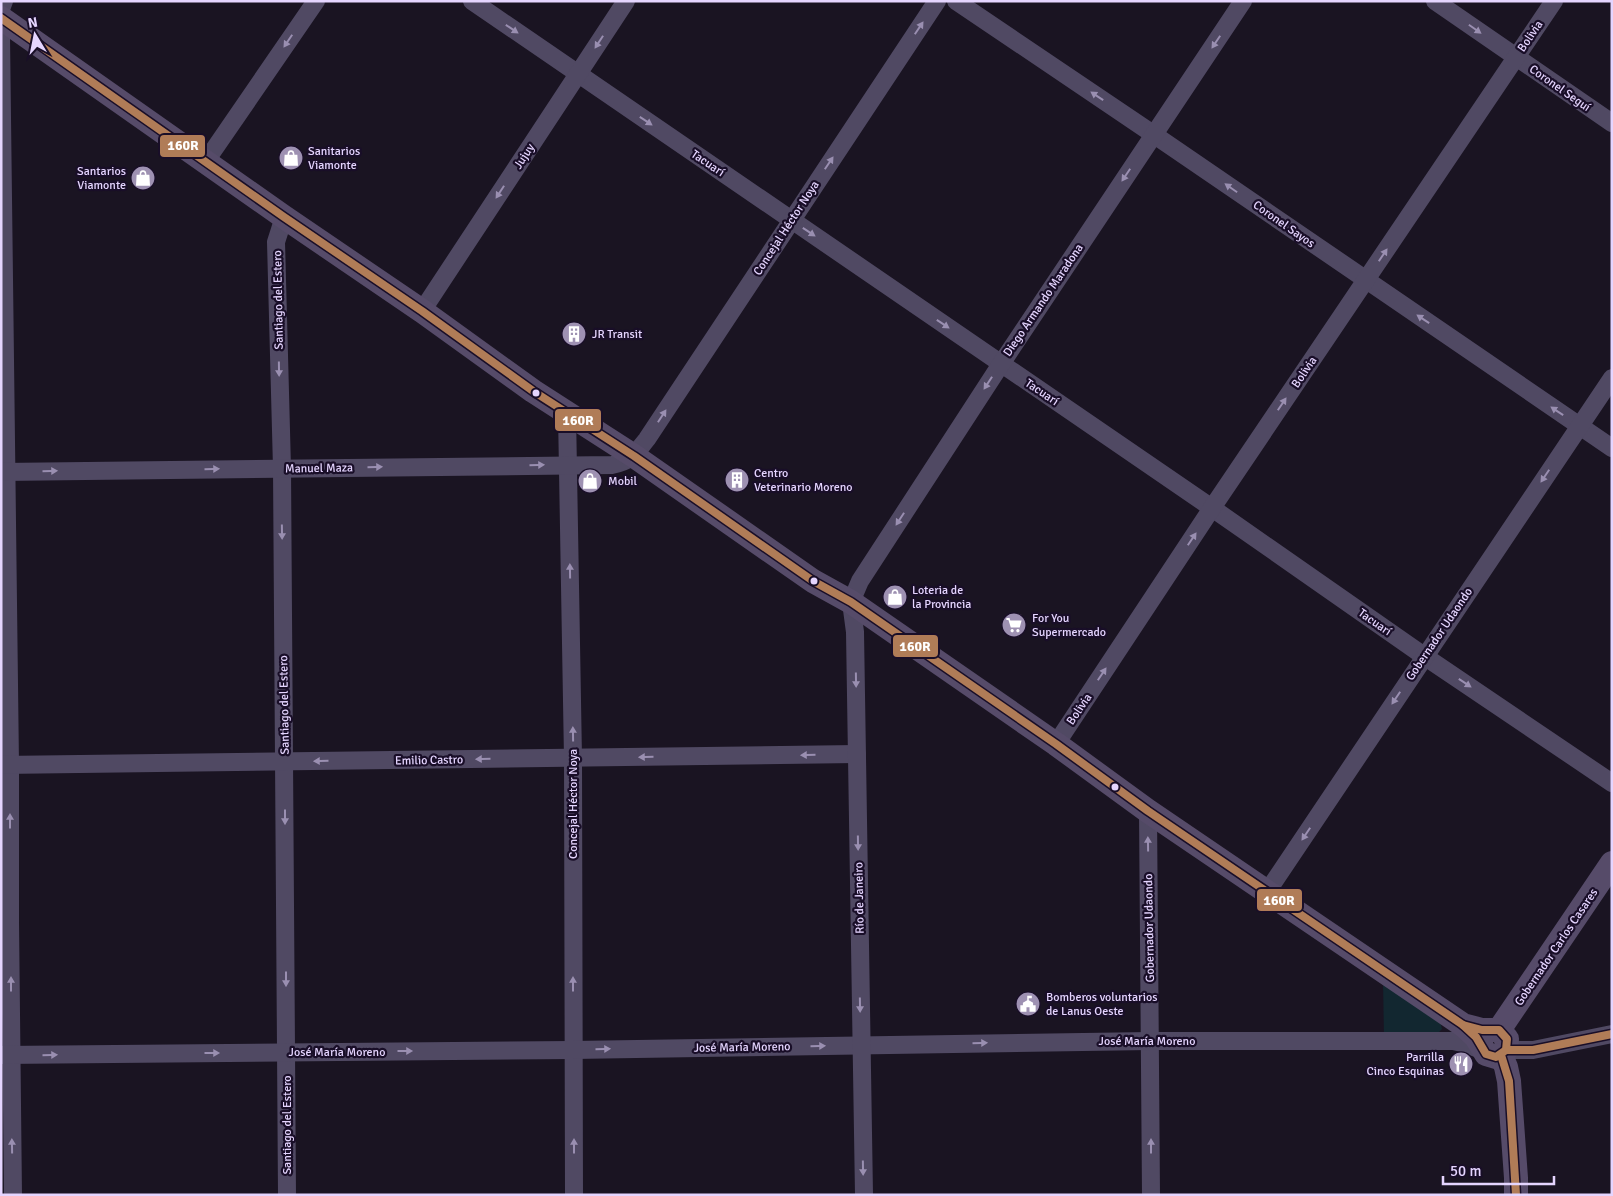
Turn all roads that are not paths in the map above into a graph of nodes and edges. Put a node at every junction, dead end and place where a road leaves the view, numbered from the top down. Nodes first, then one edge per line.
1 (4, 1) edge
2 (316, 1) edge
3 (472, 1) edge
4 (626, 1) edge
5 (937, 1) edge
6 (956, 1) edge
7 (1243, 1) edge
8 (1435, 1) edge
9 (1554, 1) edge
10 (1, 9) edge
11 (1, 18) edge
12 (1, 36) edge
13 (1516, 58) junction
14 (578, 74) junction
15 (1612, 123) edge
16 (1153, 134) junction
17 (206, 161) junction
18 (284, 217) junction
19 (791, 220) junction
20 (1366, 281) junction
21 (422, 310) junction
22 (1001, 364) junction
23 (1612, 378) edge
24 (567, 413) junction
25 (1579, 426) junction
26 (1612, 448) edge
27 (634, 456) junction
28 (568, 465) junction
29 (282, 468) junction
30 (4, 472) edge
31 (1212, 508) junction
32 (851, 602) junction
33 (1424, 656) junction
34 (1056, 744) junction
35 (857, 754) junction
36 (573, 758) junction
37 (285, 762) junction
38 (6, 765) edge
39 (1612, 783) edge
40 (1148, 811) junction
41 (1612, 863) edge
42 (1267, 892) junction
43 (1612, 1034) edge
44 (1150, 1041) junction
45 (1493, 1043) junction
46 (861, 1046) junction
47 (573, 1050) junction
48 (286, 1052) junction
49 (6, 1055) edge
50 (13, 1195) edge
51 (287, 1195) edge
52 (574, 1195) edge
53 (864, 1195) edge
54 (1151, 1195) edge
55 (1516, 1195) edge

1 - 10 street
2 -> 17 street
3 -> 14 street, Tacuarí
4 -> 14 street, Jujuy
19 -> 5 street, Concejal Héctor Noya
16 -> 6 street, Coronel Sayos
7 -> 16 street, Diego Armando Maradona
8 -> 13 street, Coronel Seguí
9 - 13 street, Bolivia
11 - 17 street
12 - 30 street
13 - 15 street, Coronel Seguí
20 -> 13 street, Bolivia
14 -> 19 street, Tacuarí
14 -> 21 street, Jujuy
20 -> 16 street, Coronel Sayos
16 -> 22 street, Diego Armando Maradona
17 - 18 street
18 - 21 street
18 -> 29 street, Santiago del Estero
19 -> 22 street, Tacuarí
27 -> 19 street, Concejal Héctor Noya
25 -> 20 street, Coronel Sayos
31 -> 20 street, Bolivia
21 - 24 street
22 - 31 street, Tacuarí
22 -> 32 street, Diego Armando Maradona
23 - 25 street, Gobernador Udaondo
24 - 27 street
24 - 28 street, Concejal Héctor Noya
25 - 26 street, Coronel Sayos
25 -> 33 street, Gobernador Udaondo
27 - 28 street, Manuel Maza
27 - 32 street
29 -> 28 street, Manuel Maza
36 -> 28 street, Concejal Héctor Noya
30 -> 29 street, Manuel Maza
29 -> 37 street, Santiago del Estero
30 - 38 street
31 - 33 street, Tacuarí
34 -> 31 street, Bolivia
32 - 34 street
32 -> 35 street, Río de Janeiro
33 -> 39 street, Tacuarí
33 -> 42 street, Gobernador Udaondo
34 - 40 street
35 -> 36 street, Emilio Castro
35 -> 46 street, Río de Janeiro
36 -> 37 street, Emilio Castro
47 -> 36 street, Concejal Héctor Noya
37 - 38 street, Emilio Castro
37 -> 48 street, Santiago del Estero
49 -> 38 street
40 - 42 street
44 -> 40 street, Gobernador Udaondo
41 - 45 street, Gobernador Carlos Casares
42 - 45 street
43 - 45 street, José María Moreno
44 - 45 street, José María Moreno
46 -> 44 street, José María Moreno
54 -> 44 street, Gobernador Udaondo
45 - 55 street
47 -> 46 street, José María Moreno
46 -> 53 street, Río de Janeiro
48 -> 47 street, José María Moreno
52 -> 47 street, Concejal Héctor Noya
49 -> 48 street, José María Moreno
48 - 51 street, Santiago del Estero
50 -> 49 street

